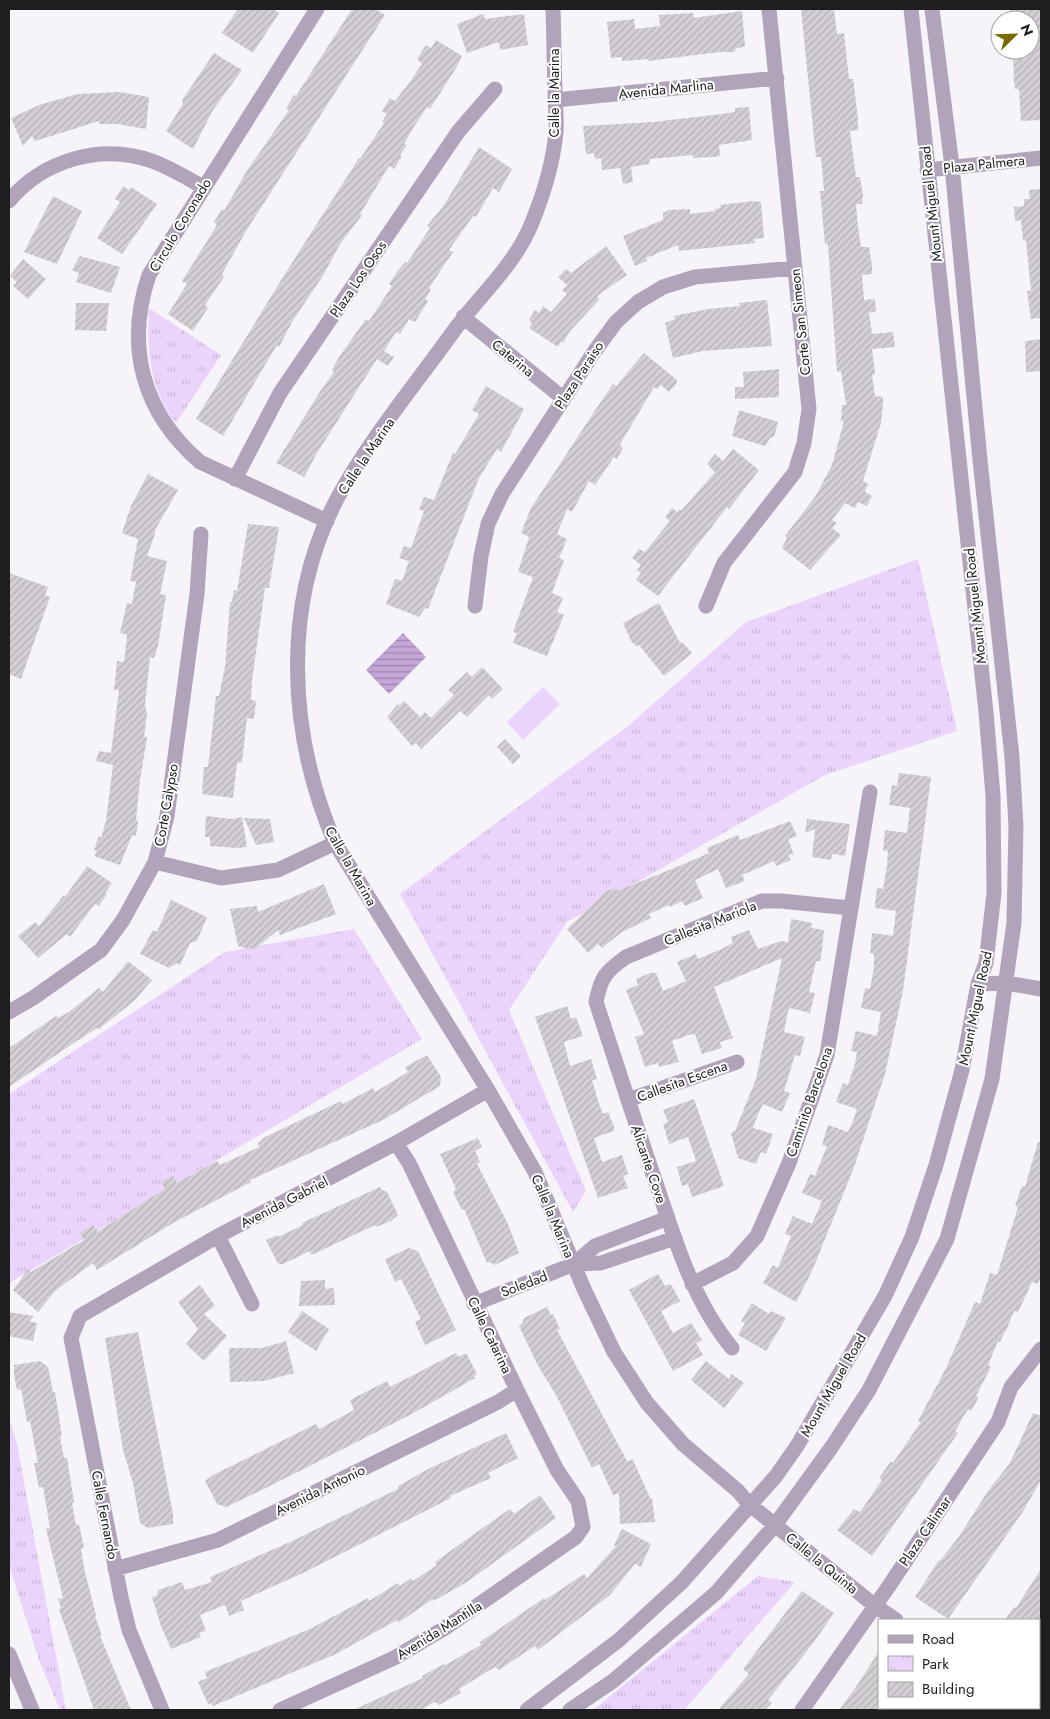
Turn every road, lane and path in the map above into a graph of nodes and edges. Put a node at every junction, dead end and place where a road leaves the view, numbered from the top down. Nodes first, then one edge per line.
1 (317, 9) edge
2 (553, 9) edge
3 (770, 9) edge
4 (911, 9) edge
5 (932, 9) edge
6 (776, 78) junction
7 (495, 89) dead end
8 (555, 100) junction
9 (1041, 158) edge
10 (952, 166) junction
11 (927, 170) junction
12 (203, 187) junction
13 (9, 201) edge
14 (794, 268) junction
15 (464, 317) junction
16 (564, 399) junction
17 (235, 479) junction
18 (327, 520) junction
19 (201, 534) dead end
20 (475, 606) dead end
21 (706, 606) dead end
22 (870, 792) dead end
23 (335, 843) junction
24 (155, 862) junction
25 (850, 908) junction
26 (607, 971) joint
27 (1006, 983) junction
28 (978, 984) junction
29 (1041, 988) edge
30 (9, 1012) edge
31 (737, 1062) dead end
32 (488, 1090) junction
33 (628, 1100) junction
34 (396, 1143) junction
35 (668, 1218) junction
36 (218, 1236) junction
37 (675, 1238) junction
38 (574, 1264) junction
39 (692, 1284) junction
40 (252, 1304) dead end
41 (474, 1304) junction
42 (80, 1316) joint
43 (732, 1348) dead end
44 (1041, 1349) edge
45 (517, 1390) junction
46 (749, 1504) junction
47 (775, 1525) junction
48 (583, 1526) joint
49 (115, 1569) junction
50 (874, 1606) junction
51 (894, 1619) edge
52 (9, 1654) edge
53 (32, 1710) edge
54 (162, 1710) edge
55 (280, 1710) edge
56 (527, 1710) edge
57 (570, 1710) edge
58 (802, 1710) edge

1 - 12 street, Circulo Coronado
2 - 8 street, Calle la Marina
3 - 6 street, Corte San Simeon
4 - 11 street, Mount Miguel Road
5 - 10 street, Mount Miguel Road
6 - 8 street, Avenida Marlina
6 - 14 street, Corte San Simeon
7 - 17 street, Plaza Los Osos
8 - 15 street, Calle la Marina
9 - 10 street, Plaza Palmera
10 - 11 street, Plaza Palmera
10 - 27 street, Mount Miguel Road
11 - 28 street, Mount Miguel Road
12 - 13 street
12 - 17 street, Circulo Coronado
14 - 16 street, Plaza Paraiso
14 - 21 street, Corte San Simeon
15 - 16 street, Caterina
15 - 18 street, Calle la Marina
16 - 20 street, Plaza Paraiso
17 - 18 street, Circulo Coronado
18 - 23 street, Calle la Marina
19 - 24 street, Corte Calypso
22 - 25 street, Caminito Barcelona
23 - 24 street
23 - 32 street, Calle la Marina
24 - 30 street, Corte Calypso
25 - 26 street, Callesita Mariola
25 - 39 street, Caminito Barcelona
26 - 33 street, Alicante Cove
27 - 28 street
27 - 29 street
27 - 47 street, Mount Miguel Road
28 - 46 street, Mount Miguel Road
31 - 33 street, Callesita Escena
32 - 34 street, Avenida Gabriel
32 - 38 street, Calle la Marina
33 - 35 street, Alicante Cove
34 - 36 street, Avenida Gabriel
34 - 41 street, Calle Catarina
35 - 37 street, Alicante Cove
35 - 38 street, Soledad
36 - 40 street
36 - 42 street, Avenida Gabriel
37 - 38 street, Soledad
37 - 39 street, Alicante Cove
38 - 41 street, Soledad
38 - 46 street, Calle la Marina
39 - 43 street, Alicante Cove
41 - 45 street, Calle Catarina
42 - 49 street, Calle Fernando
44 - 50 street, Plaza Calimar
45 - 48 street, Calle Catarina
45 - 49 street, Avenida Antonio
46 - 47 street, Calle la Quinta
46 - 56 street, Mount Miguel Road
47 - 50 street, Calle la Quinta
47 - 57 street, Mount Miguel Road
48 - 55 street, Avenida Mantilla
49 - 54 street, Calle Fernando
50 - 51 street, Calle la Quinta
50 - 58 street, Plaza Calimar
52 - 53 street

